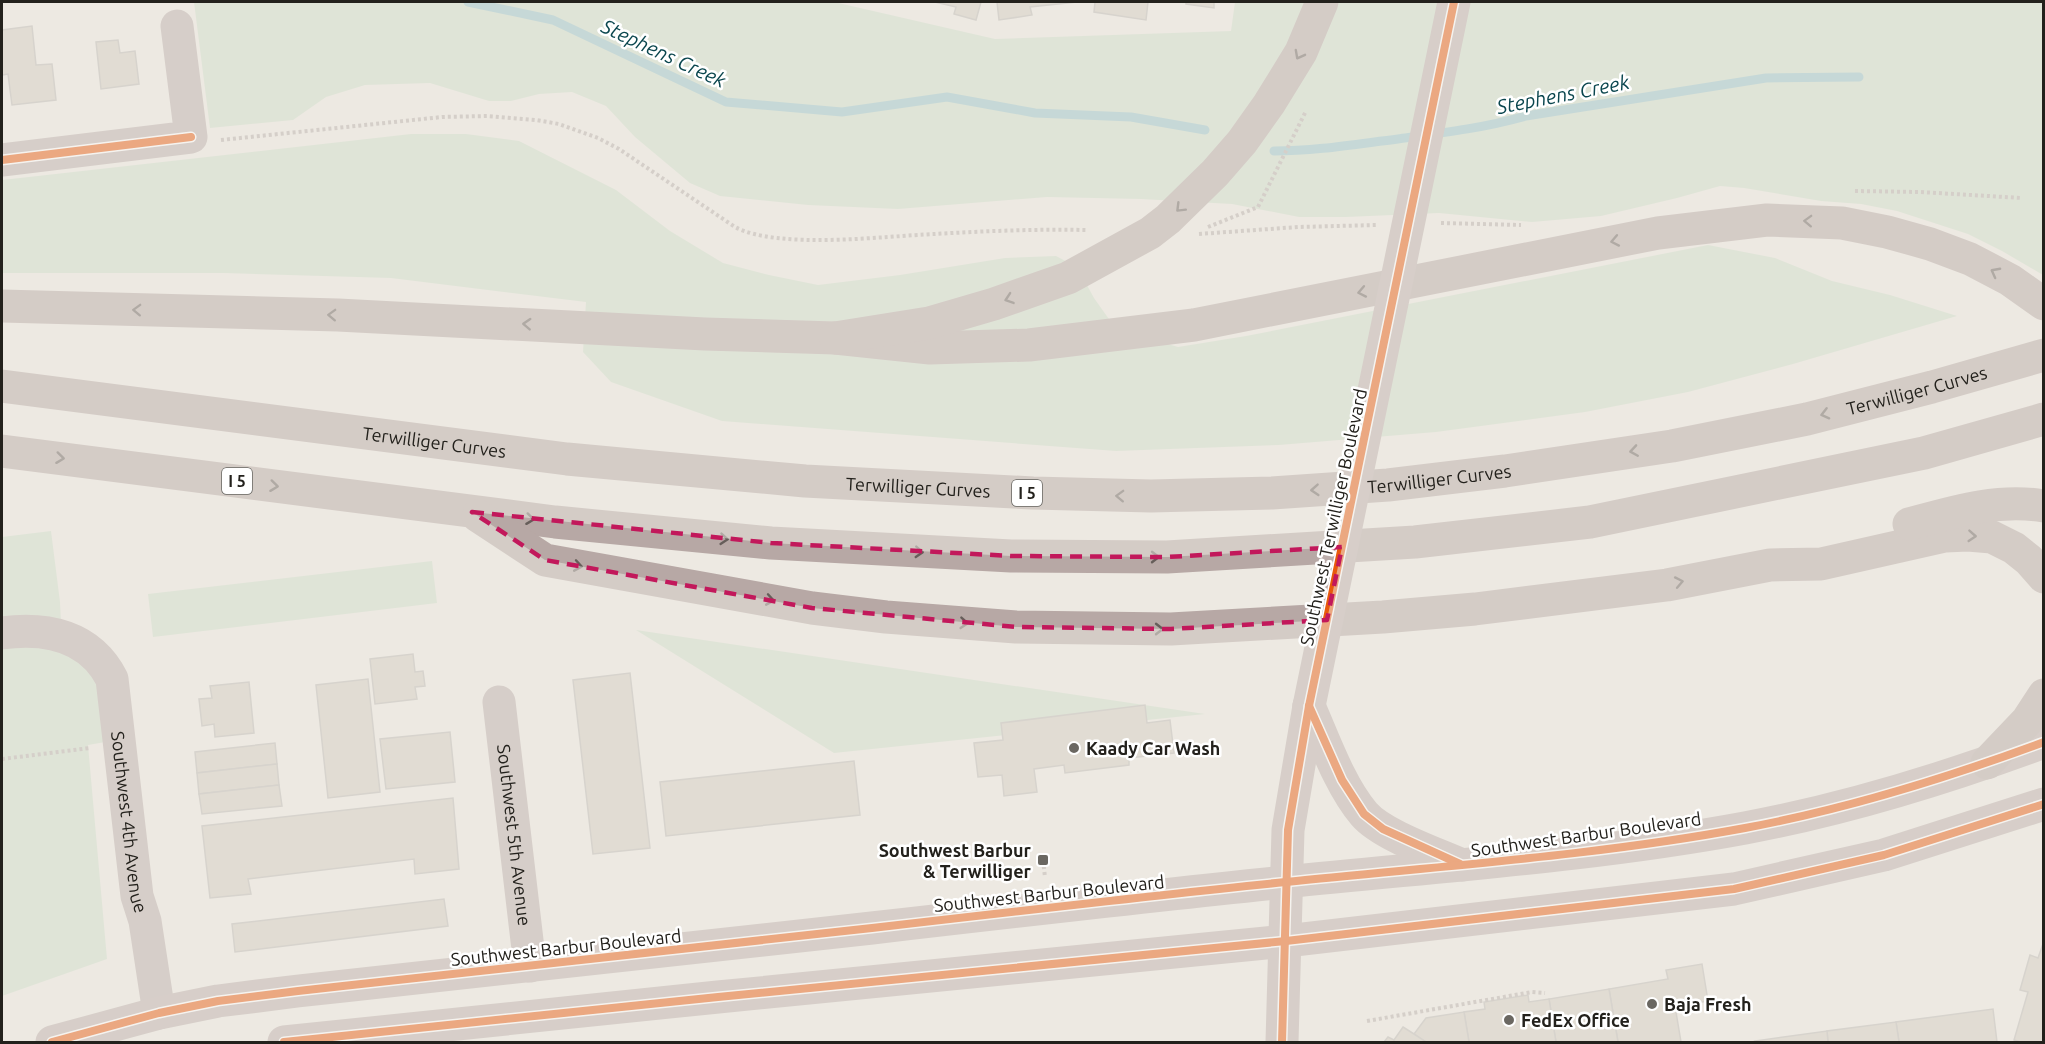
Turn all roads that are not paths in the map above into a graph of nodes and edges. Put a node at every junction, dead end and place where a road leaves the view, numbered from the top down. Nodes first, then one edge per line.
1 (1322, 2) edge
2 (1454, 2) edge
3 (177, 26) dead end
4 (2, 160) edge
5 (2043, 304) edge
6 (2, 306) edge
7 (835, 338) junction
8 (2043, 355) edge
9 (2, 386) edge
10 (2043, 419) edge
11 (2, 451) edge
12 (2043, 506) edge
13 (472, 512) junction
14 (1770, 565) junction
15 (2043, 578) edge
16 (2, 633) edge
17 (2043, 695) edge
18 (499, 702) dead end
19 (1309, 706) junction
20 (2043, 742) edge
21 (1987, 763) junction
22 (2043, 804) edge
23 (1463, 866) junction
24 (1287, 882) junction
25 (1286, 940) junction
26 (530, 966) junction
27 (159, 1013) junction
28 (52, 1042) edge
29 (284, 1042) edge
30 (1282, 1042) edge

1 -> 7 highway, bridge
2 - 19 main road, Southwest Terwilliger Boulevard, bridge
3 - 4 street
5 -> 7 highway, bridge
7 -> 6 highway
8 -> 9 highway, Terwilliger Curves / I 5
13 -> 10 highway, I 5
11 -> 13 highway, I 5
12 - 14 highway
13 -> 14 highway
14 -> 15 highway
16 - 27 street, Southwest 4th Avenue
17 - 21 highway
18 - 26 street, Southwest 5th Avenue
19 - 23 main road
19 - 24 main road, Southwest Terwilliger Boulevard
20 - 21 main road, Southwest Barbur Boulevard
21 - 23 main road, Southwest Barbur Boulevard
22 - 25 main road
23 - 24 main road, Southwest Barbur Boulevard
24 - 25 main road, Southwest Terwilliger Boulevard
24 - 26 main road, Southwest Barbur Boulevard
25 - 29 main road
25 - 30 main road, Southwest Terwilliger Boulevard
26 - 27 main road, Southwest Barbur Boulevard
27 - 28 main road, Southwest Barbur Boulevard

